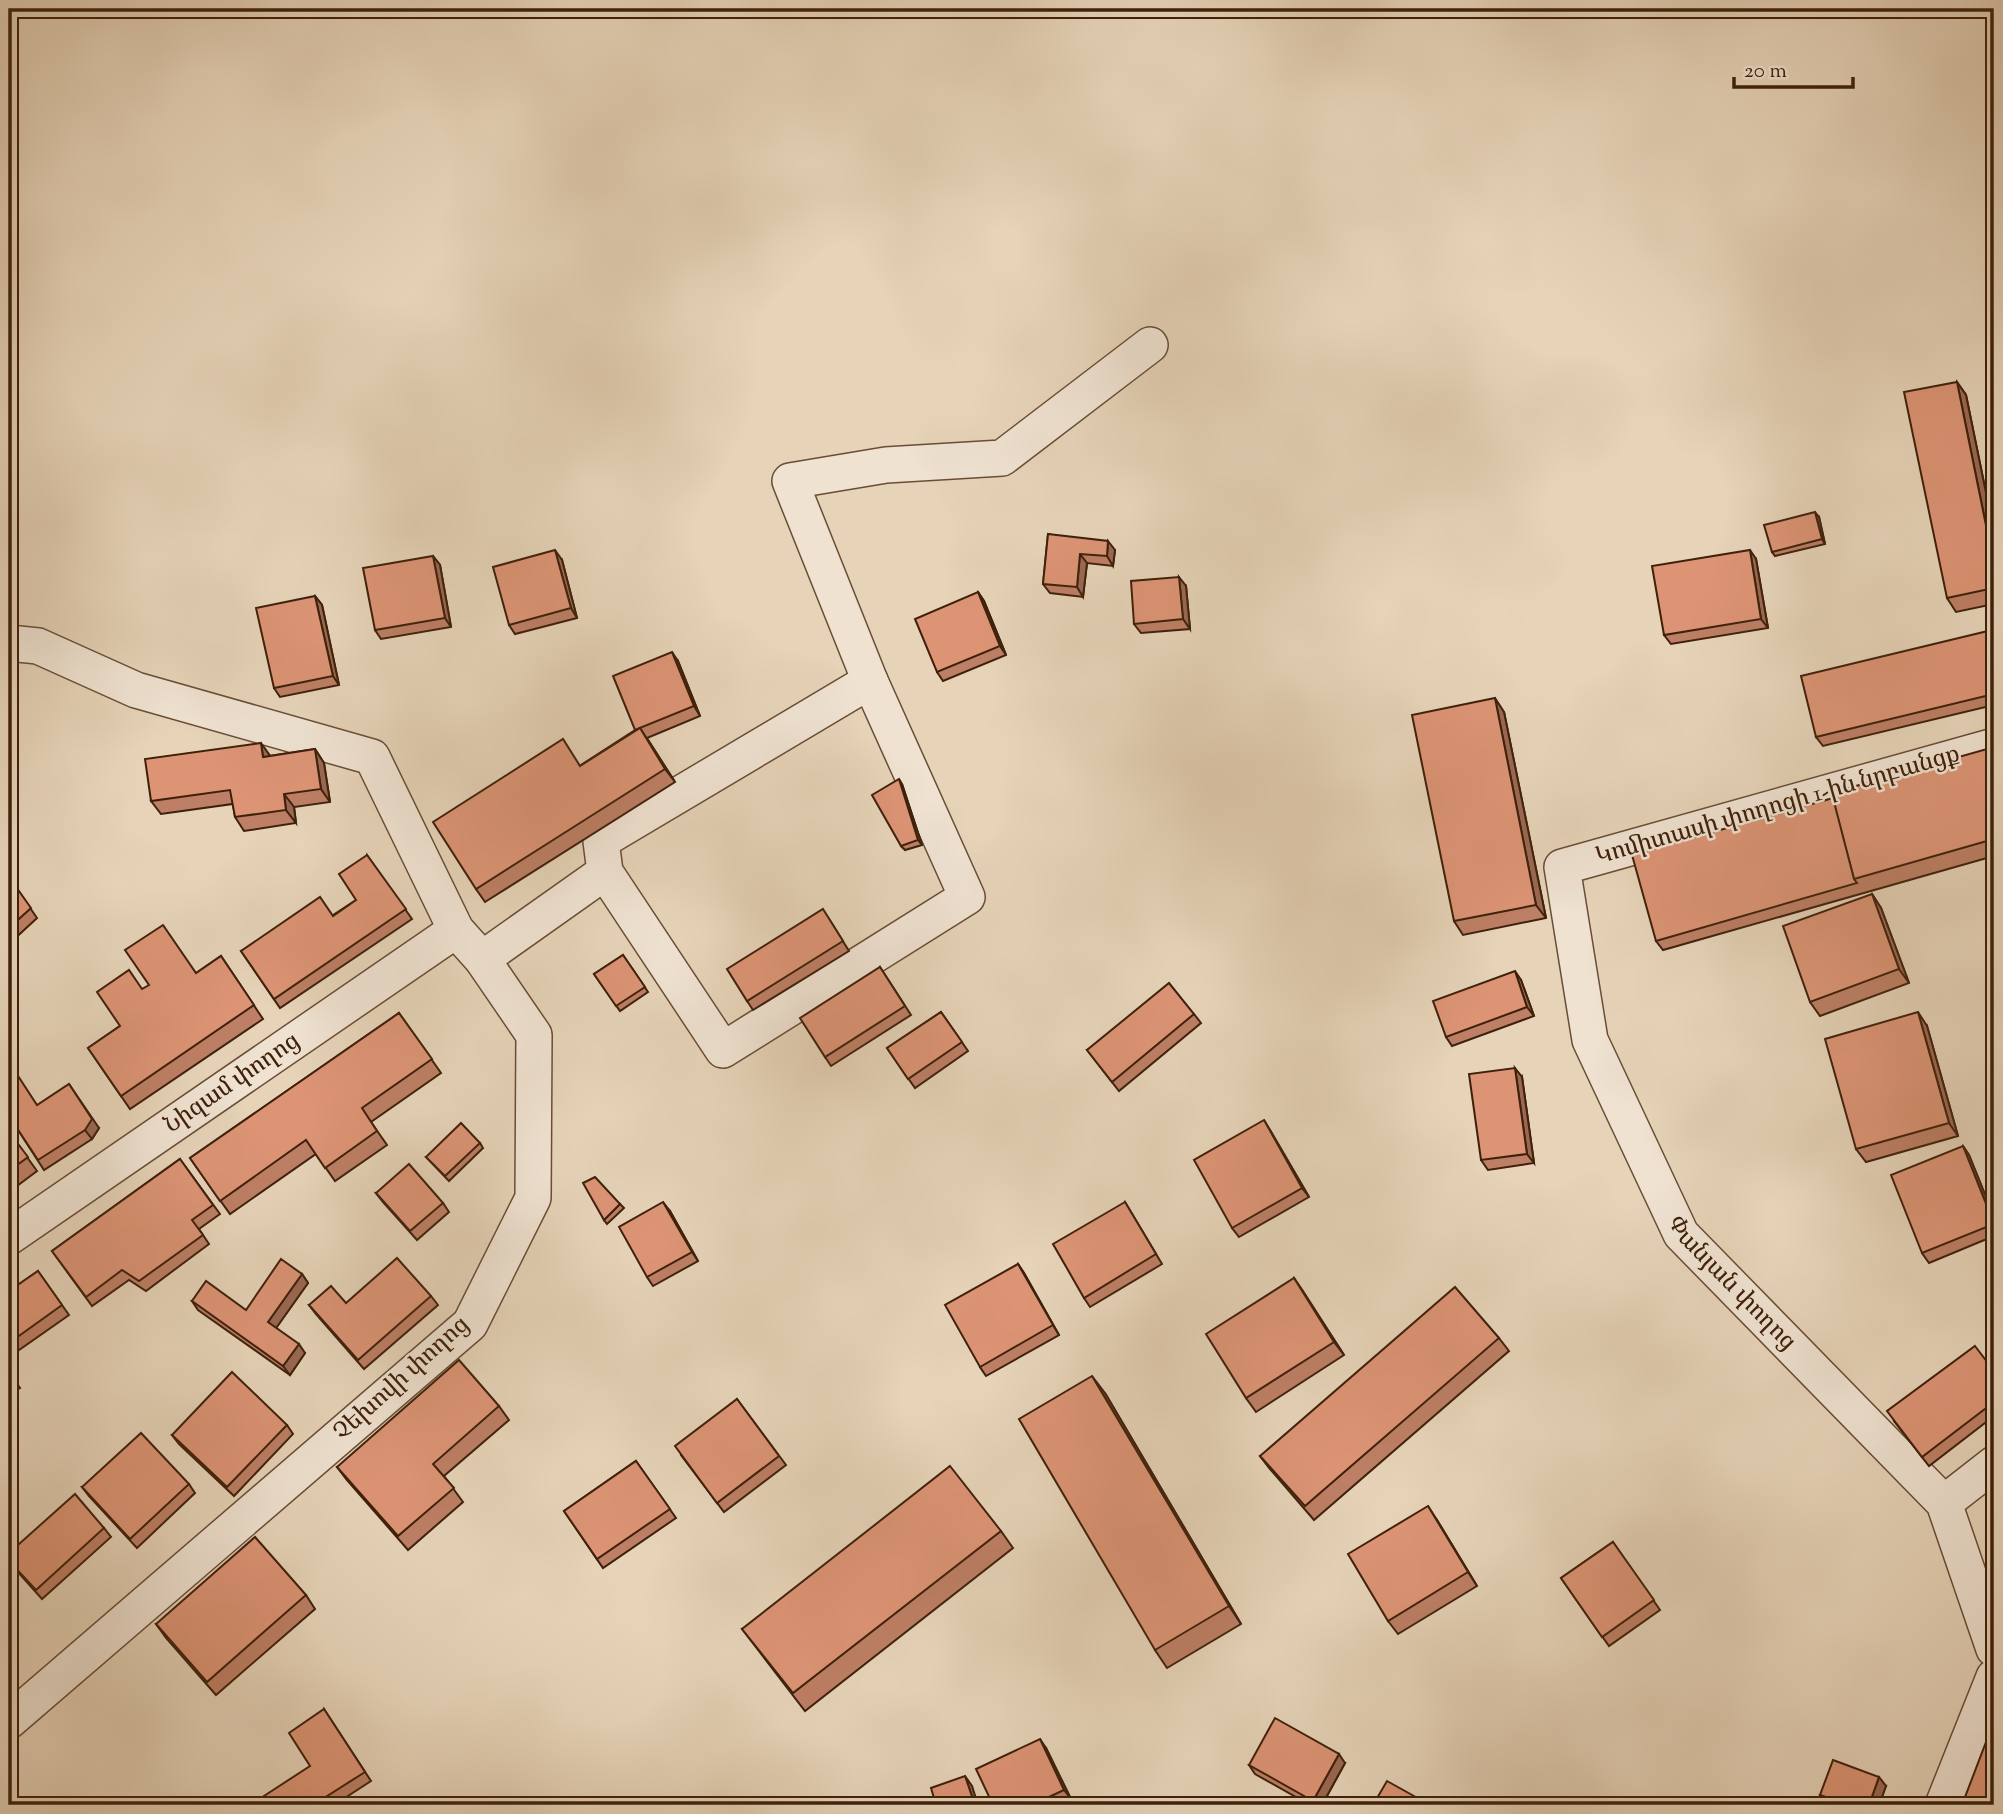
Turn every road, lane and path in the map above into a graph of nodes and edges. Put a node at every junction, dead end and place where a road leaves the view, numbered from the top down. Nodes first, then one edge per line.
1 (1150, 345) dead end
2 (9, 643) edge
3 (870, 681) junction
4 (1994, 746) edge
5 (1562, 867) joint
6 (605, 872) junction
7 (456, 930) junction
8 (482, 959) junction
9 (9, 1237) edge
10 (1994, 1464) edge
11 (1944, 1503) junction
12 (1994, 1649) edge
13 (1994, 1677) edge
14 (9, 1721) edge
15 (1943, 1805) edge

1 - 3 street
2 - 7 street, Չեխովի փողոց
3 - 6 street
3 - 6 street
4 - 5 street, Կոմիտասի փողոցի 1-ին նրբանցք
5 - 11 street, Փանյան փողոց
6 - 8 street
7 - 8 street, Չեխովի փողոց
7 - 9 street, Նիզամ փողոց
8 - 14 street, Չեխովի փողոց
10 - 11 street
11 - 12 street, Փանյան փողոց
13 - 15 street

